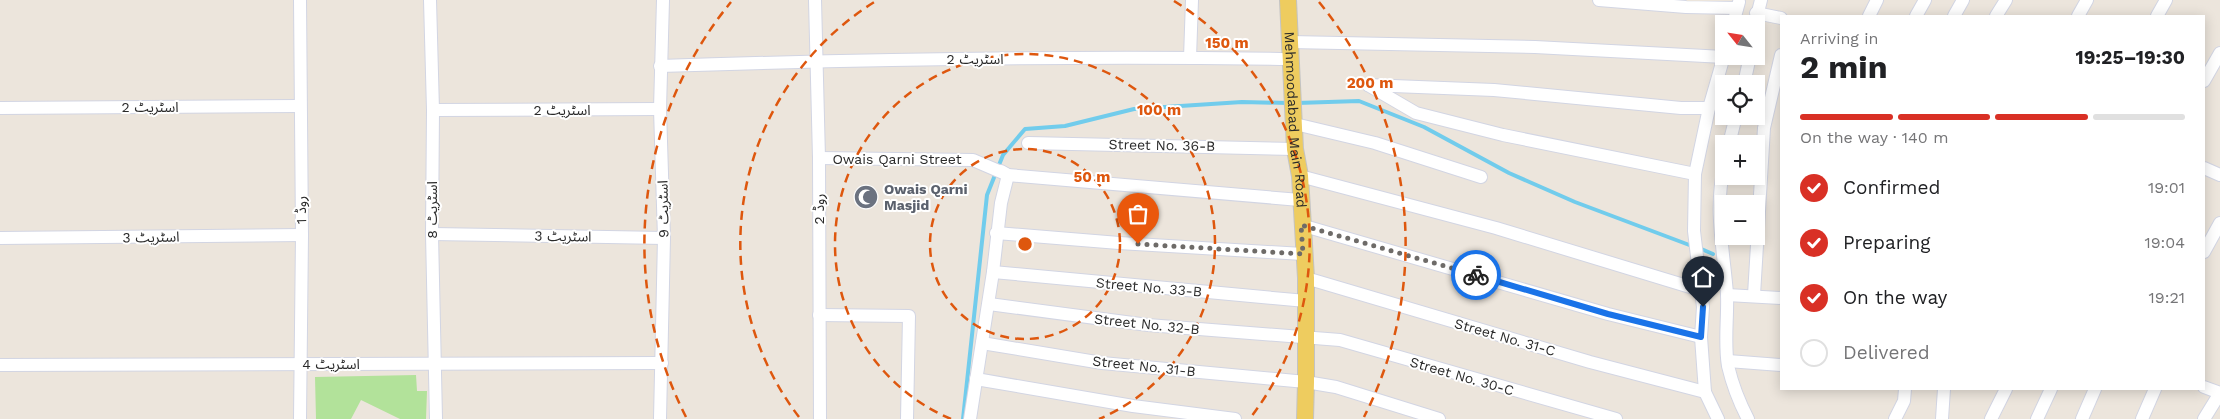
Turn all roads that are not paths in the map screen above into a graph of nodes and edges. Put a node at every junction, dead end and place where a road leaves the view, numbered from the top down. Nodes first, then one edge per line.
1 (300, 0) edge
2 (430, 0) edge
3 (663, 0) edge
4 (815, 0) edge
5 (1192, 0) edge
6 (1288, 0) edge
7 (1599, 0) edge
8 (1761, 0) edge
9 (1877, 0) edge
10 (1925, 0) edge
11 (1963, 0) edge
12 (2006, 0) edge
13 (2087, 0) edge
14 (2166, 0) edge
15 (1738, 4) edge
16 (1757, 15) edge
17 (1870, 15) edge
18 (1917, 15) edge
19 (1955, 15) edge
20 (1997, 15) edge
21 (2079, 15) edge
22 (2158, 15) edge
23 (1765, 18) edge
24 (1780, 18) edge
25 (1290, 42) junction
26 (2220, 53) edge
27 (1715, 57) edge
28 (1190, 58) junction
29 (1780, 59) edge
30 (815, 61) junction
31 (1291, 65) junction
32 (1722, 65) edge
33 (660, 66) junction
34 (2205, 79) edge
35 (300, 106) junction
36 (0, 108) edge
37 (1709, 108) junction
38 (660, 109) junction
39 (434, 110) junction
40 (1295, 121) junction
41 (1028, 143) dead end
42 (1295, 149) junction
43 (819, 158) junction
44 (2205, 168) edge
45 (1004, 172) junction
46 (1695, 174) junction
47 (2220, 175) edge
48 (1300, 176) junction
49 (1481, 177) dead end
50 (1722, 185) edge
51 (1300, 200) junction
52 (2220, 223) edge
53 (1301, 225) junction
54 (996, 233) junction
55 (432, 234) junction
56 (302, 235) junction
57 (0, 238) edge
58 (664, 238) junction
59 (2205, 250) edge
60 (1303, 254) junction
61 (993, 272) junction
62 (1306, 278) junction
63 (1700, 290) junction
64 (1727, 295) junction
65 (1754, 295) junction
66 (1780, 298) edge
67 (1306, 301) junction
68 (988, 304) junction
69 (819, 315) junction
70 (1306, 337) junction
71 (1701, 337) junction
72 (982, 343) junction
73 (1728, 361) junction
74 (662, 363) junction
75 (300, 364) junction
76 (436, 364) junction
77 (0, 365) edge
78 (1780, 365) edge
79 (976, 379) junction
80 (1306, 382) junction
81 (2205, 387) edge
82 (1905, 390) edge
83 (1944, 390) edge
84 (2006, 390) edge
85 (2051, 390) edge
86 (2096, 390) edge
87 (2155, 390) edge
88 (1705, 392) junction
89 (2220, 393) edge
90 (300, 419) edge
91 (436, 419) edge
92 (660, 419) edge
93 (820, 419) edge
94 (907, 419) edge
95 (970, 419) edge
96 (1235, 419) edge
97 (1304, 419) edge
98 (1439, 419) edge
99 (1616, 419) edge
100 (1718, 419) edge
101 (1748, 419) edge
102 (1895, 419) edge
103 (1942, 419) edge
104 (1991, 419) edge
105 (2037, 419) edge
106 (2082, 419) edge
107 (2142, 419) edge
108 (2204, 419) edge

1 - 35 street, روڈ 1
2 - 39 street, اسٹریٹ 8
3 - 33 street, اسٹریٹ 9
4 - 30 street, روڈ 2
5 - 28 street
6 - 25 main road, Mehmoodabad Main Road
7 - 15 street
8 - 16 street
9 - 17 street
10 - 18 street
11 - 19 street
12 - 20 street
13 - 21 street
14 - 22 street
23 - 24 street
25 - 27 street
25 - 31 main road, Mehmoodabad Main Road
26 - 34 street
28 - 30 street, اسٹریٹ 2
28 - 31 street, اسٹریٹ 2
29 - 65 street
30 - 33 street, اسٹریٹ 2
30 - 43 street, روڈ 2
31 - 40 main road, Mehmoodabad Main Road
32 - 37 street
33 - 38 street, اسٹریٹ 9
35 - 36 street, اسٹریٹ 2
35 - 56 street, روڈ 1
37 - 46 street
37 - 46 street
38 - 39 street, اسٹریٹ 2
38 - 58 street, اسٹریٹ 9
39 - 55 street, اسٹریٹ 8
40 - 42 main road, Mehmoodabad Main Road
40 - 49 street
41 - 42 street, Street No. 36-B
42 - 48 main road, Mehmoodabad Main Road
43 - 45 street, Owais Qarni Street
43 - 69 street, روڈ 2
44 - 47 street
45 - 51 street, Owais Qarni Street
45 - 54 street
46 - 63 street
48 - 51 main road, Mehmoodabad Main Road
48 - 63 street
50 - 64 street
51 - 53 main road, Mehmoodabad Main Road
52 - 59 street
53 - 60 main road, Mehmoodabad Main Road
53 - 71 street
54 - 60 street
54 - 61 street
55 - 58 street, اسٹریٹ 3
55 - 76 street, اسٹریٹ 8
56 - 57 street, اسٹریٹ 3
56 - 75 street, روڈ 1
58 - 74 street, اسٹریٹ 9
60 - 62 main road, Mehmoodabad Main Road
61 - 67 street, Street No. 33-B
61 - 68 street
62 - 67 main road, Mehmoodabad Main Road
62 - 88 street, Street No. 31-C
63 - 71 street
64 - 65 street
64 - 73 street
65 - 66 street
67 - 70 main road, Mehmoodabad Main Road
68 - 70 street, Street No. 32-B
68 - 72 street
69 - 93 street, روڈ 2
69 - 94 street
70 - 80 main road, Mehmoodabad Main Road
70 - 99 street, Street No. 30-C
71 - 88 street
72 - 79 street
72 - 80 street, Street No. 31-B
73 - 78 street
73 - 101 street
74 - 76 street, اسٹریٹ 4
74 - 92 street, اسٹریٹ 9
75 - 76 street, اسٹریٹ 4
75 - 77 street, اسٹریٹ 4
75 - 90 street, روڈ 1
76 - 91 street, اسٹریٹ 8
79 - 95 street
79 - 96 street
80 - 97 main road, Mehmoodabad Main Road
80 - 98 street, Street No. 31-B
81 - 89 street
82 - 102 street
83 - 103 street
84 - 104 street
85 - 105 street
86 - 106 street
87 - 107 street
88 - 100 street
89 - 108 street

